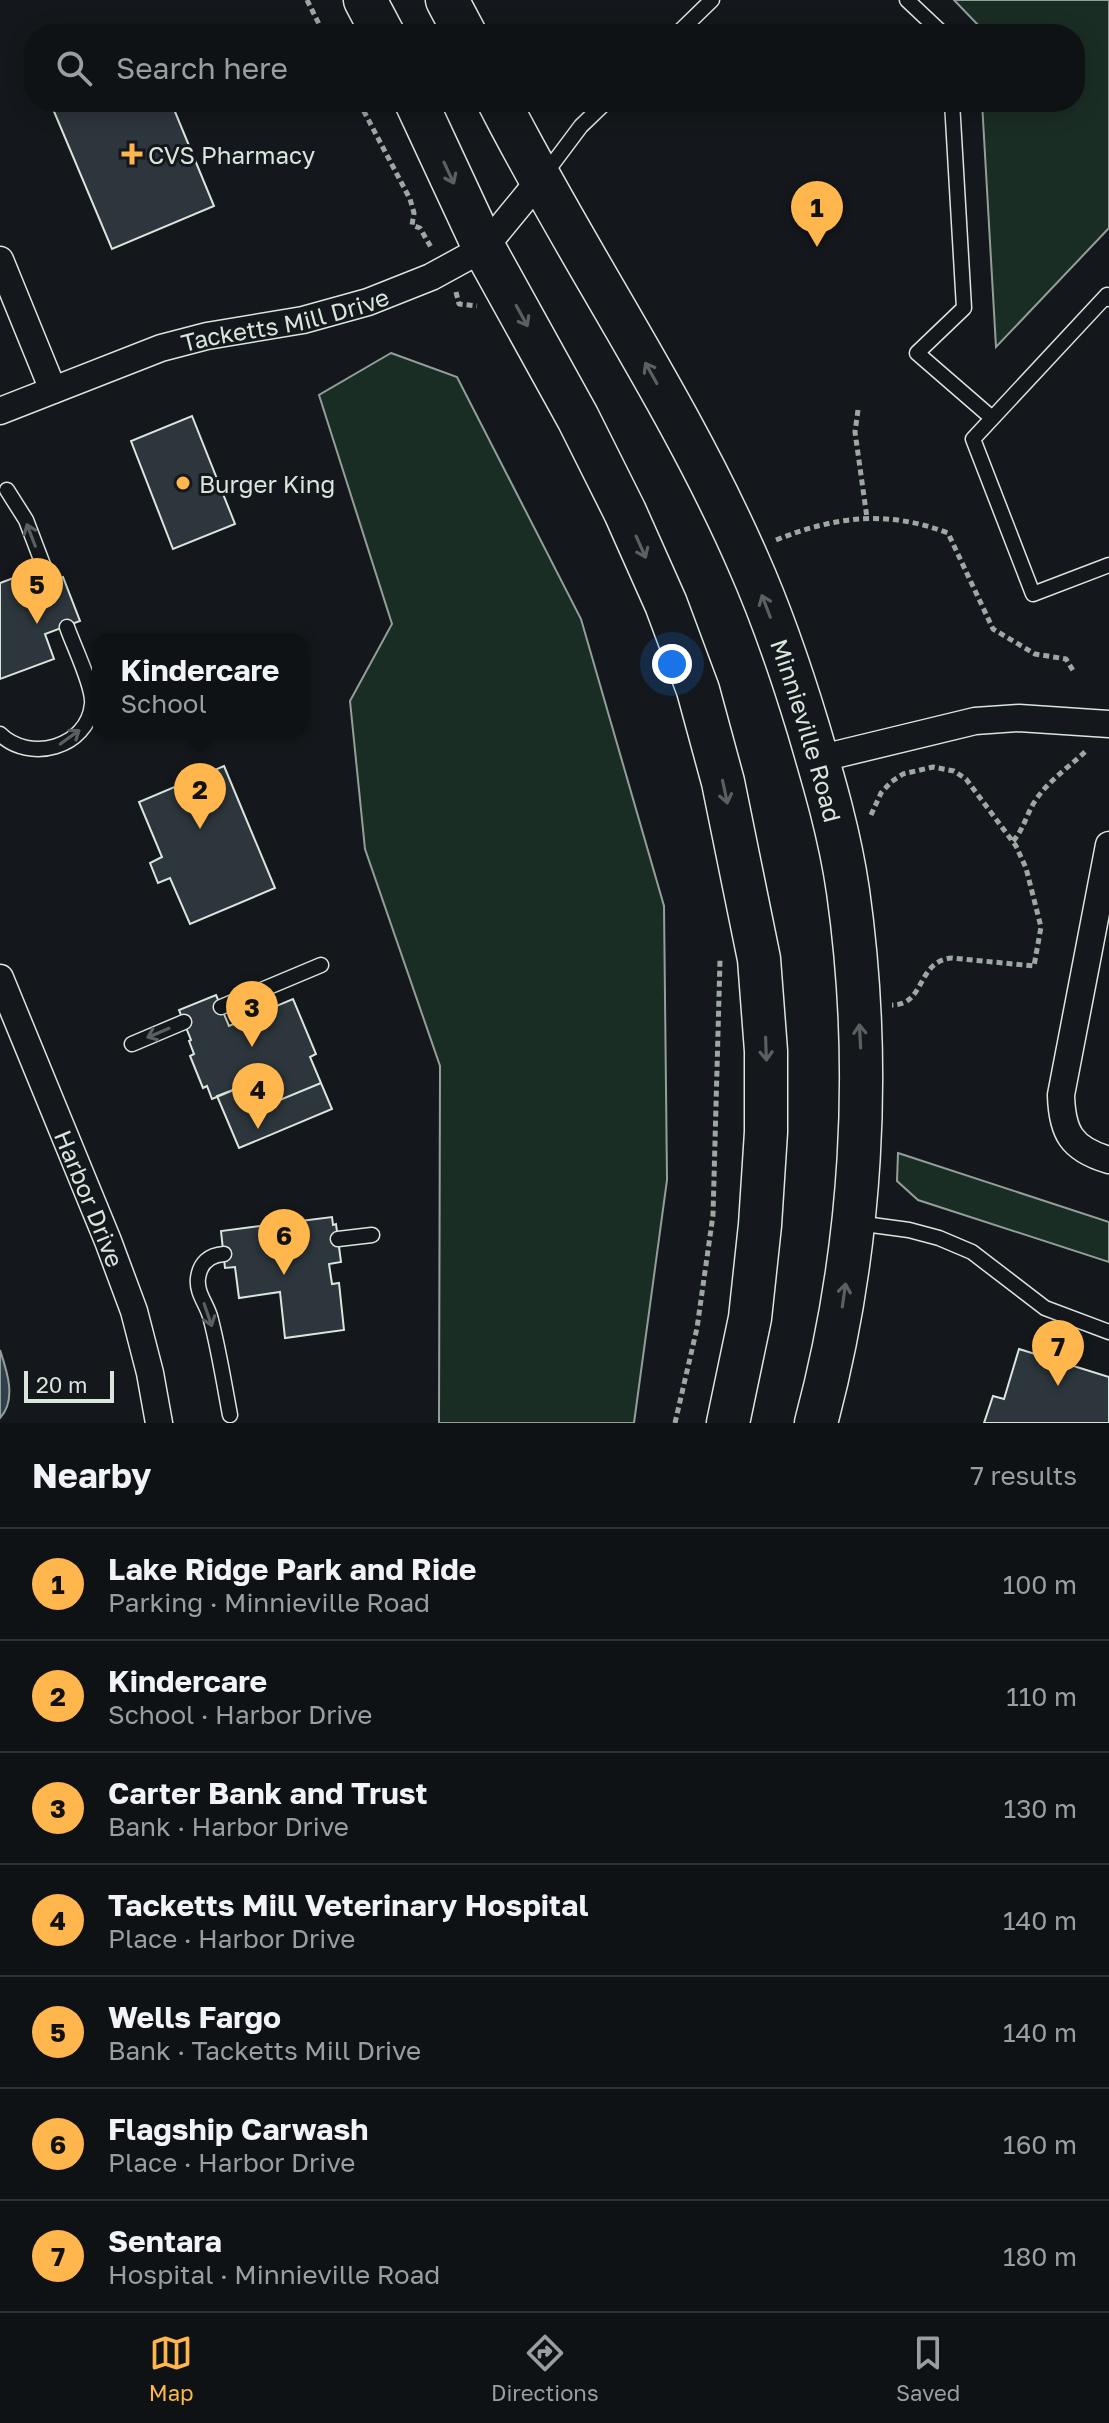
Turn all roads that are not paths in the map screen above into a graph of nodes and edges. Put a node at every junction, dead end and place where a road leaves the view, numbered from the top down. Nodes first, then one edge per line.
1 (365, 0) edge
2 (447, 0) edge
3 (712, 0) edge
4 (907, 0) edge
5 (378, 24) edge
6 (460, 24) edge
7 (687, 24) edge
8 (932, 24) edge
9 (421, 112) edge
10 (504, 112) edge
11 (596, 112) edge
12 (953, 112) edge
13 (539, 181) junction
14 (484, 248) junction
15 (0, 260) edge
16 (1109, 299) edge
17 (53, 390) junction
18 (0, 411) edge
19 (992, 418) junction
20 (7, 490) dead end
21 (1109, 565) edge
22 (50, 583) dead end
23 (67, 627) dead end
24 (1109, 724) edge
25 (0, 734) edge
26 (818, 759) junction
27 (1109, 845) edge
28 (321, 965) dead end
29 (0, 978) edge
30 (221, 1007) dead end
31 (184, 1022) dead end
32 (132, 1044) dead end
33 (1109, 1160) edge
34 (853, 1223) junction
35 (372, 1235) dead end
36 (338, 1239) dead end
37 (224, 1254) dead end
38 (1109, 1332) edge
39 (230, 1415) dead end
40 (159, 1423) edge
41 (728, 1423) edge
42 (816, 1423) edge

1 - 5 main road
2 - 6 main road
3 - 7 lane
4 - 8 lane
9 -> 14 main road
10 - 13 main road, Minnieville Road
11 - 13 lane
12 - 19 lane
13 - 14 street, Tacketts Mill Drive
26 -> 13 main road, Minnieville Road
14 - 17 street, Tacketts Mill Drive
14 -> 41 main road
15 - 17 street
16 - 19 lane
17 - 18 street, Tacketts Mill Drive
19 - 21 lane
22 -> 20 lane
25 -> 23 lane
24 - 26 street
34 -> 26 main road, Minnieville Road
27 - 33 street
28 - 30 lane
29 - 40 street, Harbor Drive
31 -> 32 lane
34 - 38 lane
42 -> 34 main road, Minnieville Road
35 - 36 lane
37 -> 39 lane

